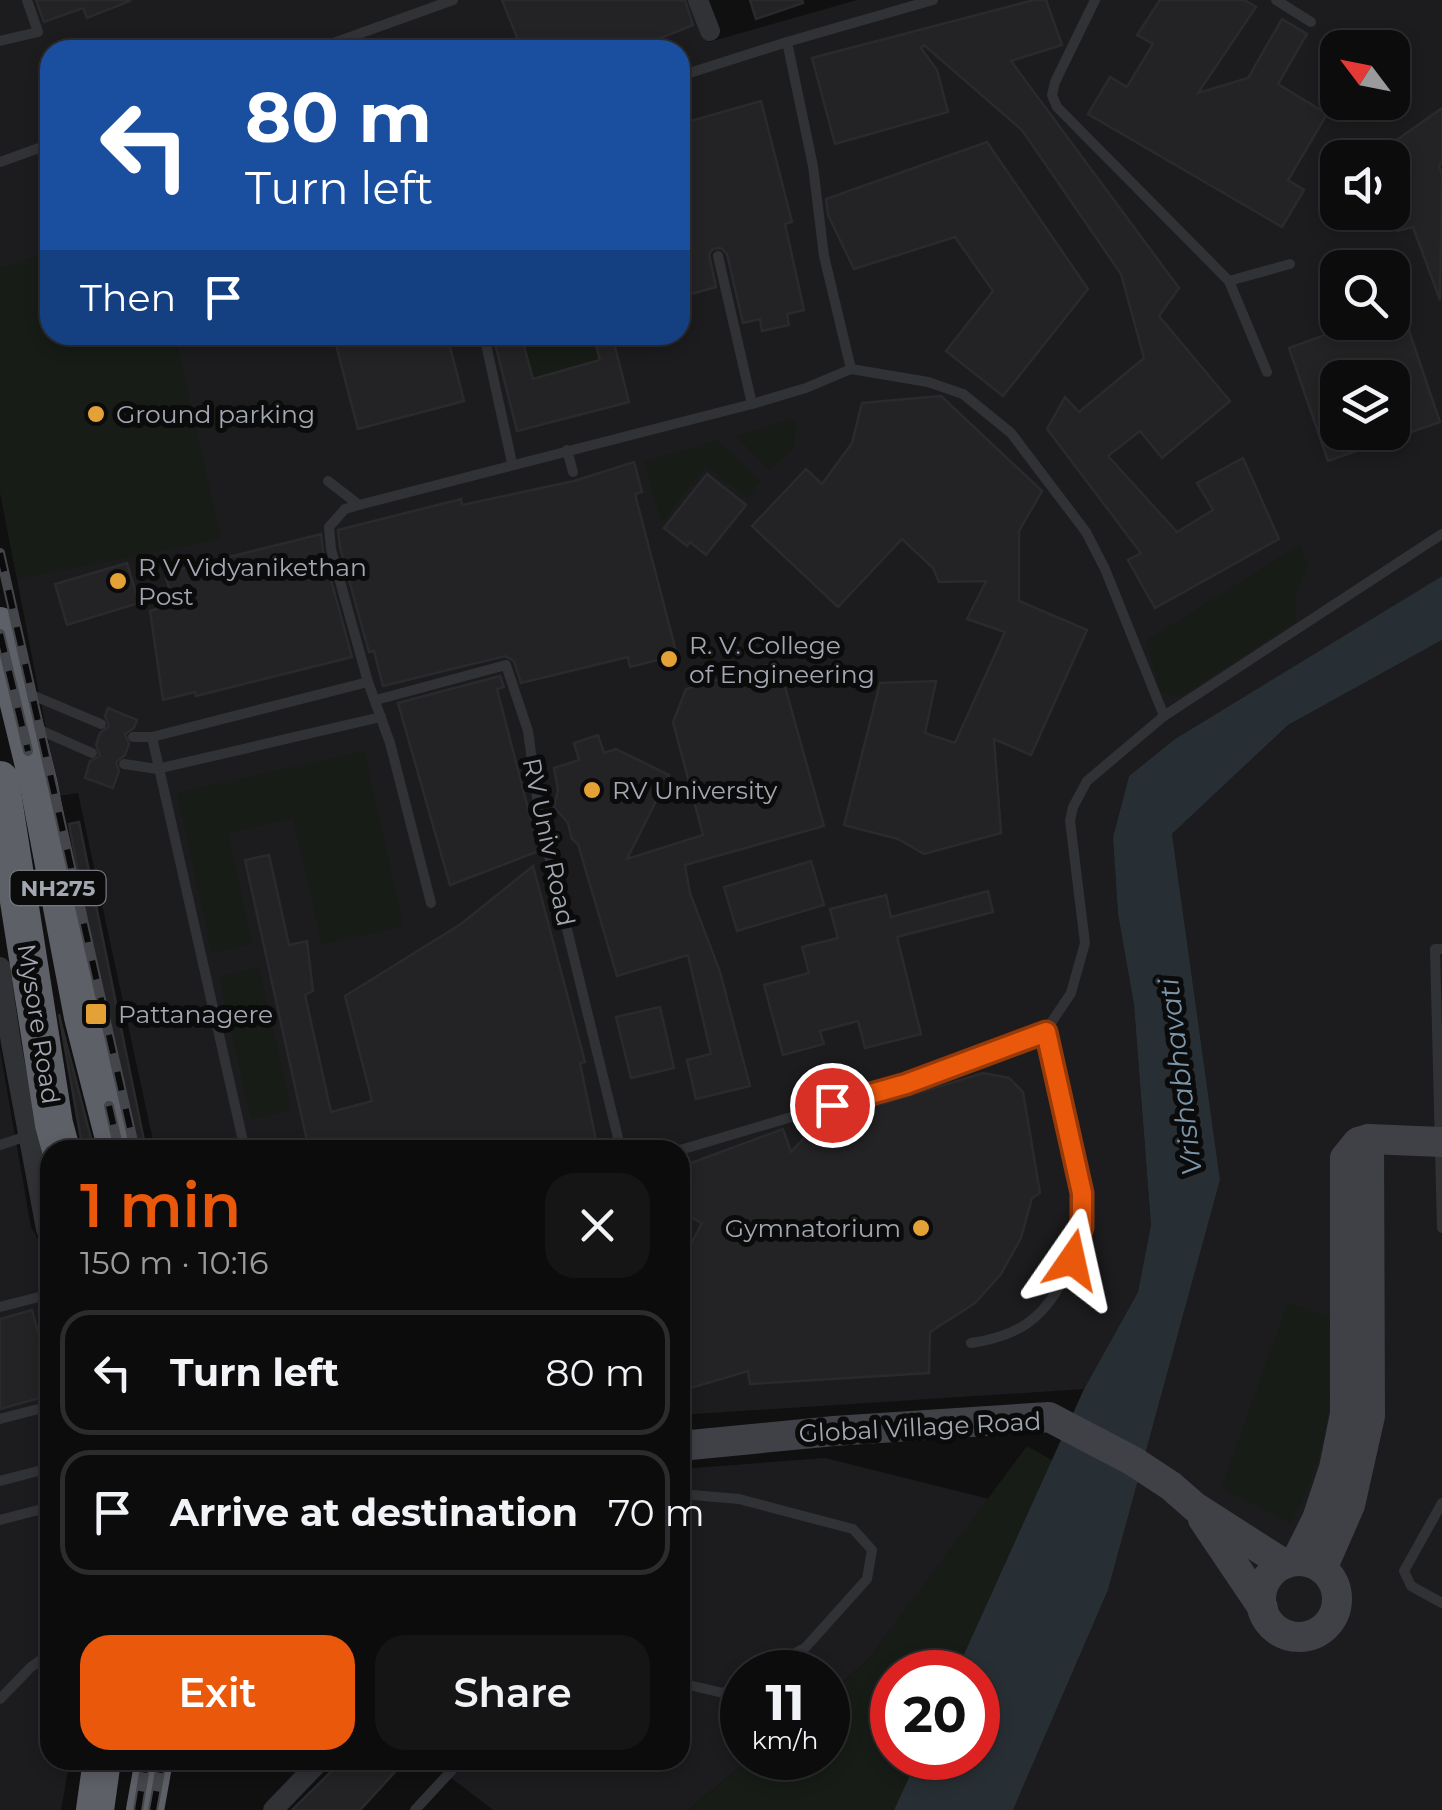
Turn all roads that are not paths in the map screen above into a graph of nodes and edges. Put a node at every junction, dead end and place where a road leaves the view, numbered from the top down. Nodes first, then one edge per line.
1 (27, 0) edge
2 (452, 0) edge
3 (698, 0) edge
4 (933, 0) edge
5 (1094, 0) edge
6 (1276, 0) edge
7 (1311, 22) dead end
8 (710, 31) dead end
9 (342, 40) edge
10 (0, 42) edge
11 (787, 42) junction
12 (690, 73) edge
13 (40, 148) edge
14 (0, 162) edge
15 (718, 256) dead end
16 (1290, 264) dead end
17 (1229, 281) junction
18 (486, 345) edge
19 (851, 369) junction
20 (1267, 372) dead end
21 (752, 404) junction
22 (567, 450) junction
23 (512, 463) junction
24 (573, 472) dead end
25 (328, 481) dead end
26 (358, 505) junction
27 (1442, 534) edge
28 (0, 626) edge
29 (368, 682) junction
30 (376, 700) junction
31 (19, 705) junction
32 (1164, 716) junction
33 (381, 717) junction
34 (101, 724) dead end
35 (133, 737) dead end
36 (152, 737) junction
37 (92, 753) dead end
38 (124, 764) dead end
39 (157, 769) junction
40 (1, 794) edge
41 (431, 903) dead end
42 (1442, 949) edge
43 (0, 967) edge
44 (1046, 1032) junction
45 (7, 1060) edge
46 (43, 1140) edge
47 (44, 1140) edge
48 (114, 1140) edge
49 (243, 1140) edge
50 (620, 1140) edge
51 (1440, 1142) edge
52 (40, 1143) edge
53 (0, 1145) edge
54 (690, 1147) edge
55 (1442, 1228) edge
56 (40, 1297) edge
57 (0, 1307) edge
58 (971, 1344) dead end
59 (40, 1409) edge
60 (0, 1419) edge
61 (690, 1445) edge
62 (40, 1470) edge
63 (0, 1480) edge
64 (690, 1495) edge
65 (1442, 1503) edge
66 (1194, 1507) junction
67 (40, 1510) edge
68 (0, 1520) edge
69 (1301, 1565) junction
70 (1442, 1603) edge
71 (1263, 1608) junction
72 (801, 1650) edge
73 (40, 1660) edge
74 (690, 1685) edge
75 (720, 1692) edge
76 (0, 1699) edge
77 (101, 1770) edge
78 (311, 1770) edge
79 (452, 1770) dead end
80 (95, 1810) edge
81 (273, 1810) edge
82 (415, 1810) edge

1 - 10 lane
2 - 9 lane
3 - 8 street
4 - 11 lane
5 - 17 lane
6 - 7 lane
11 - 12 lane
11 - 19 lane
13 - 14 lane
15 - 21 lane
16 - 17 lane
17 - 20 lane
18 - 23 lane
19 - 21 lane
19 - 32 lane
21 - 22 lane
22 - 23 lane
22 - 24 lane
23 - 26 lane
25 - 26 lane
26 - 29 lane
27 - 32 lane
28 - 31 highway, Mysore Road / NH275
29 - 30 lane
29 - 36 lane
30 - 33 lane
30 - 50 lane, RV Univ Road
31 - 34 lane
31 - 37 lane
31 - 48 highway, Mysore Road / NH275
32 - 44 lane
33 - 39 lane
33 - 41 lane
35 - 36 lane
36 - 39 lane
38 - 39 lane
39 - 49 lane
40 - 47 highway, Mysore Road / NH275
42 - 51 lane
43 - 45 street
44 - 54 lane
44 - 58 lane
45 - 46 street
51 - 55 lane
51 - 69 street
52 - 53 lane
56 - 57 lane
59 - 60 lane
61 - 66 street, Global Village Road
62 - 63 lane
64 - 72 lane
65 - 70 lane
66 - 69 street, Global Village Road
66 - 71 street, Global Village Road
67 - 68 lane
69 - 71 street
69 - 71 street, Global Village Road
73 - 76 lane
74 - 75 lane
77 - 80 highway
78 - 81 street
79 - 82 lane

